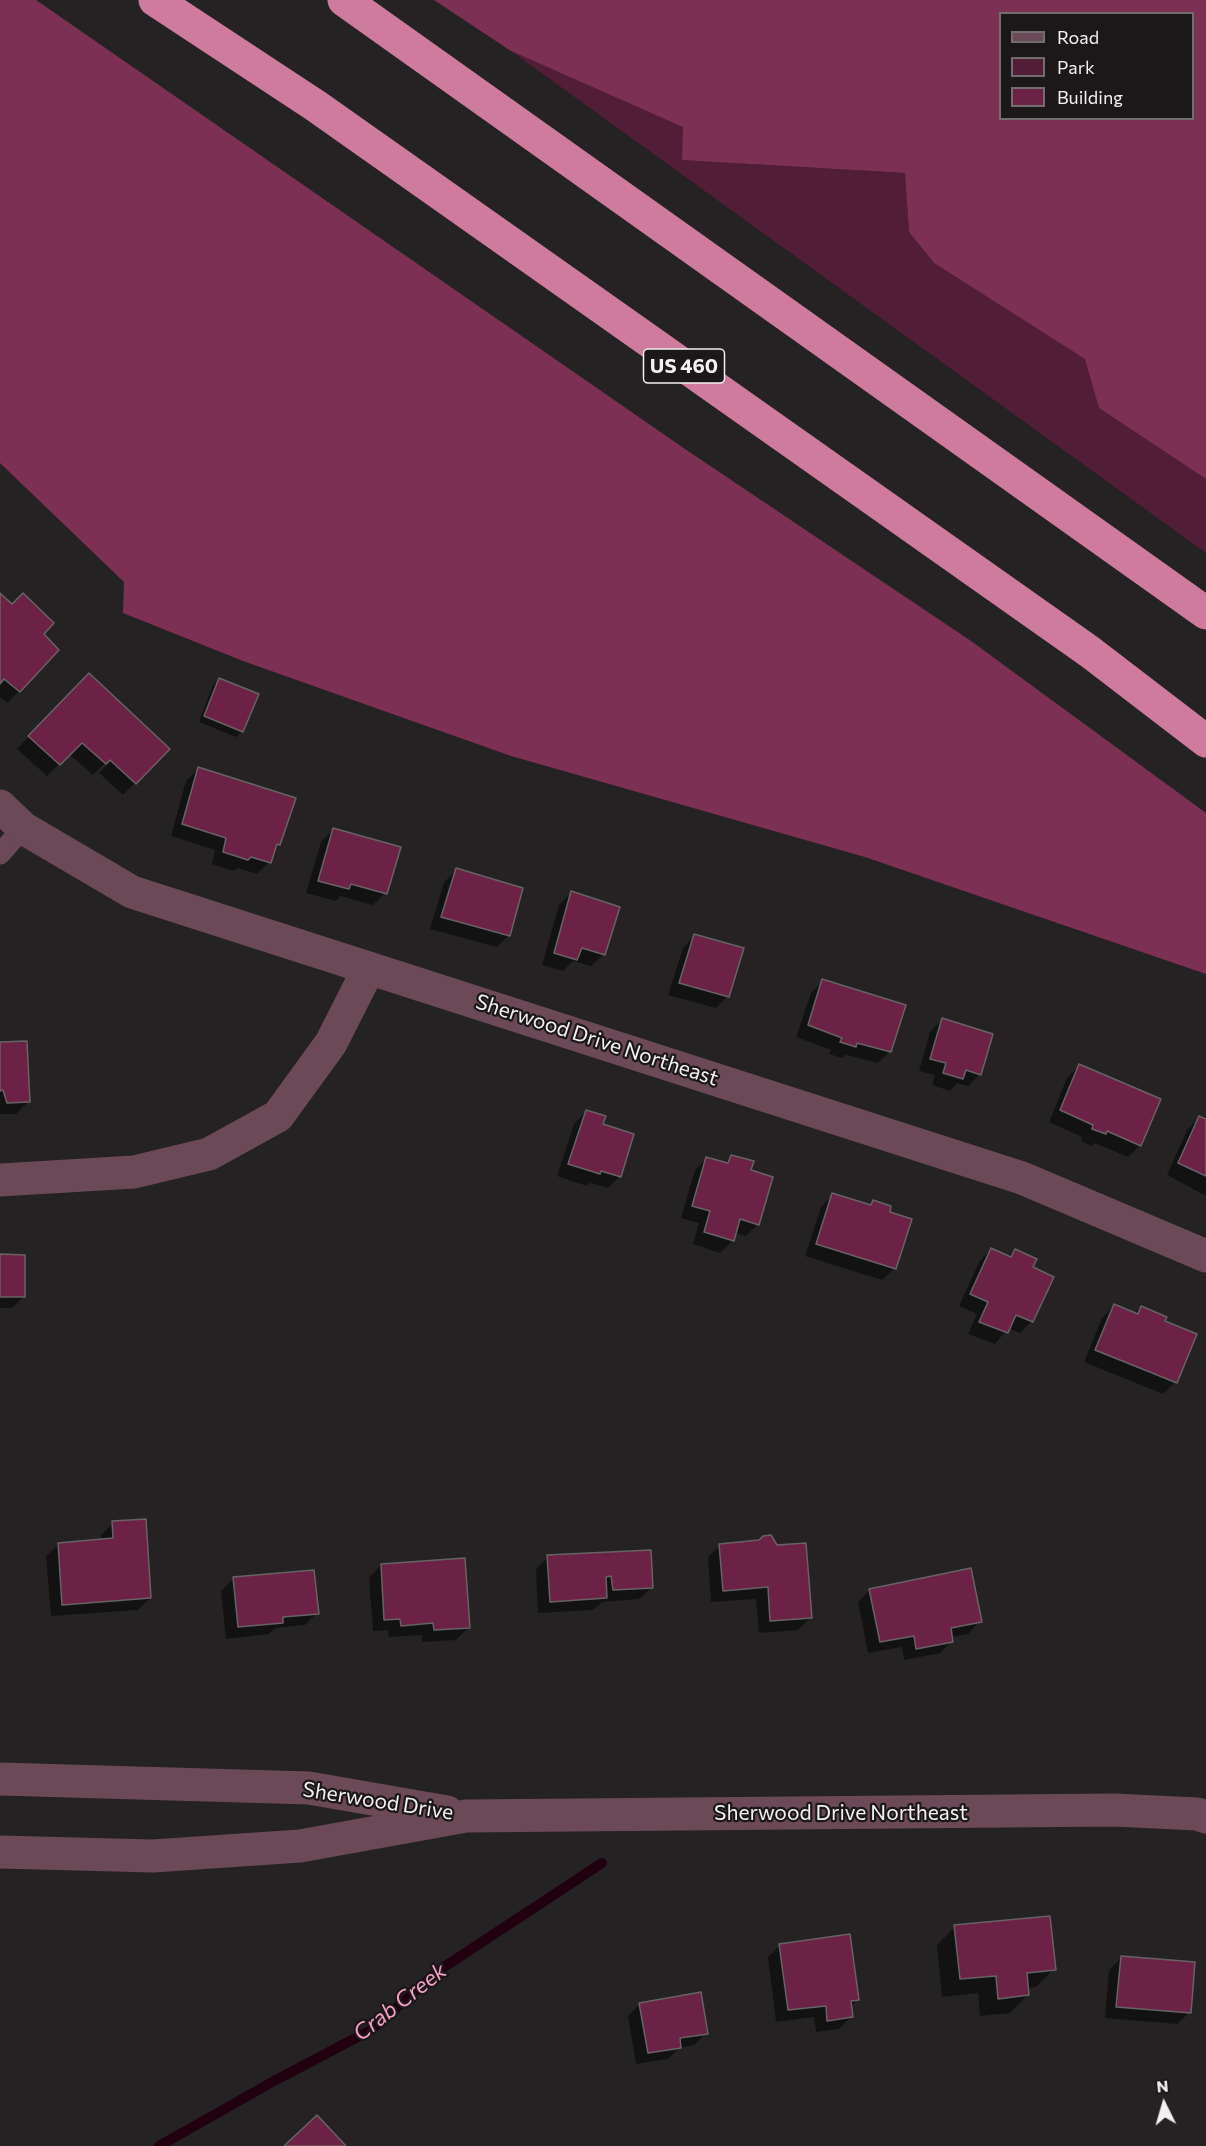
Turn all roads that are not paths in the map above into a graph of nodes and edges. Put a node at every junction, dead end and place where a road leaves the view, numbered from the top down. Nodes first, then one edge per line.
1 (155, 0) edge
2 (344, 0) edge
3 (1206, 613) edge
4 (1206, 741) edge
5 (11, 817) edge
6 (0, 854) edge
7 (369, 968) junction
8 (0, 1180) edge
9 (1206, 1256) edge
10 (0, 1779) edge
11 (1203, 1810) edge
12 (466, 1816) junction
13 (0, 1852) edge

1 - 4 highway, US 460
2 - 3 highway
5 - 6 lane
5 - 7 street, Sherwood Drive Northeast
7 - 8 street
7 - 9 street, Sherwood Drive Northeast
10 - 12 street, Sherwood Drive
11 - 12 street, Sherwood Drive Northeast
12 - 13 street, Sherwood Drive

